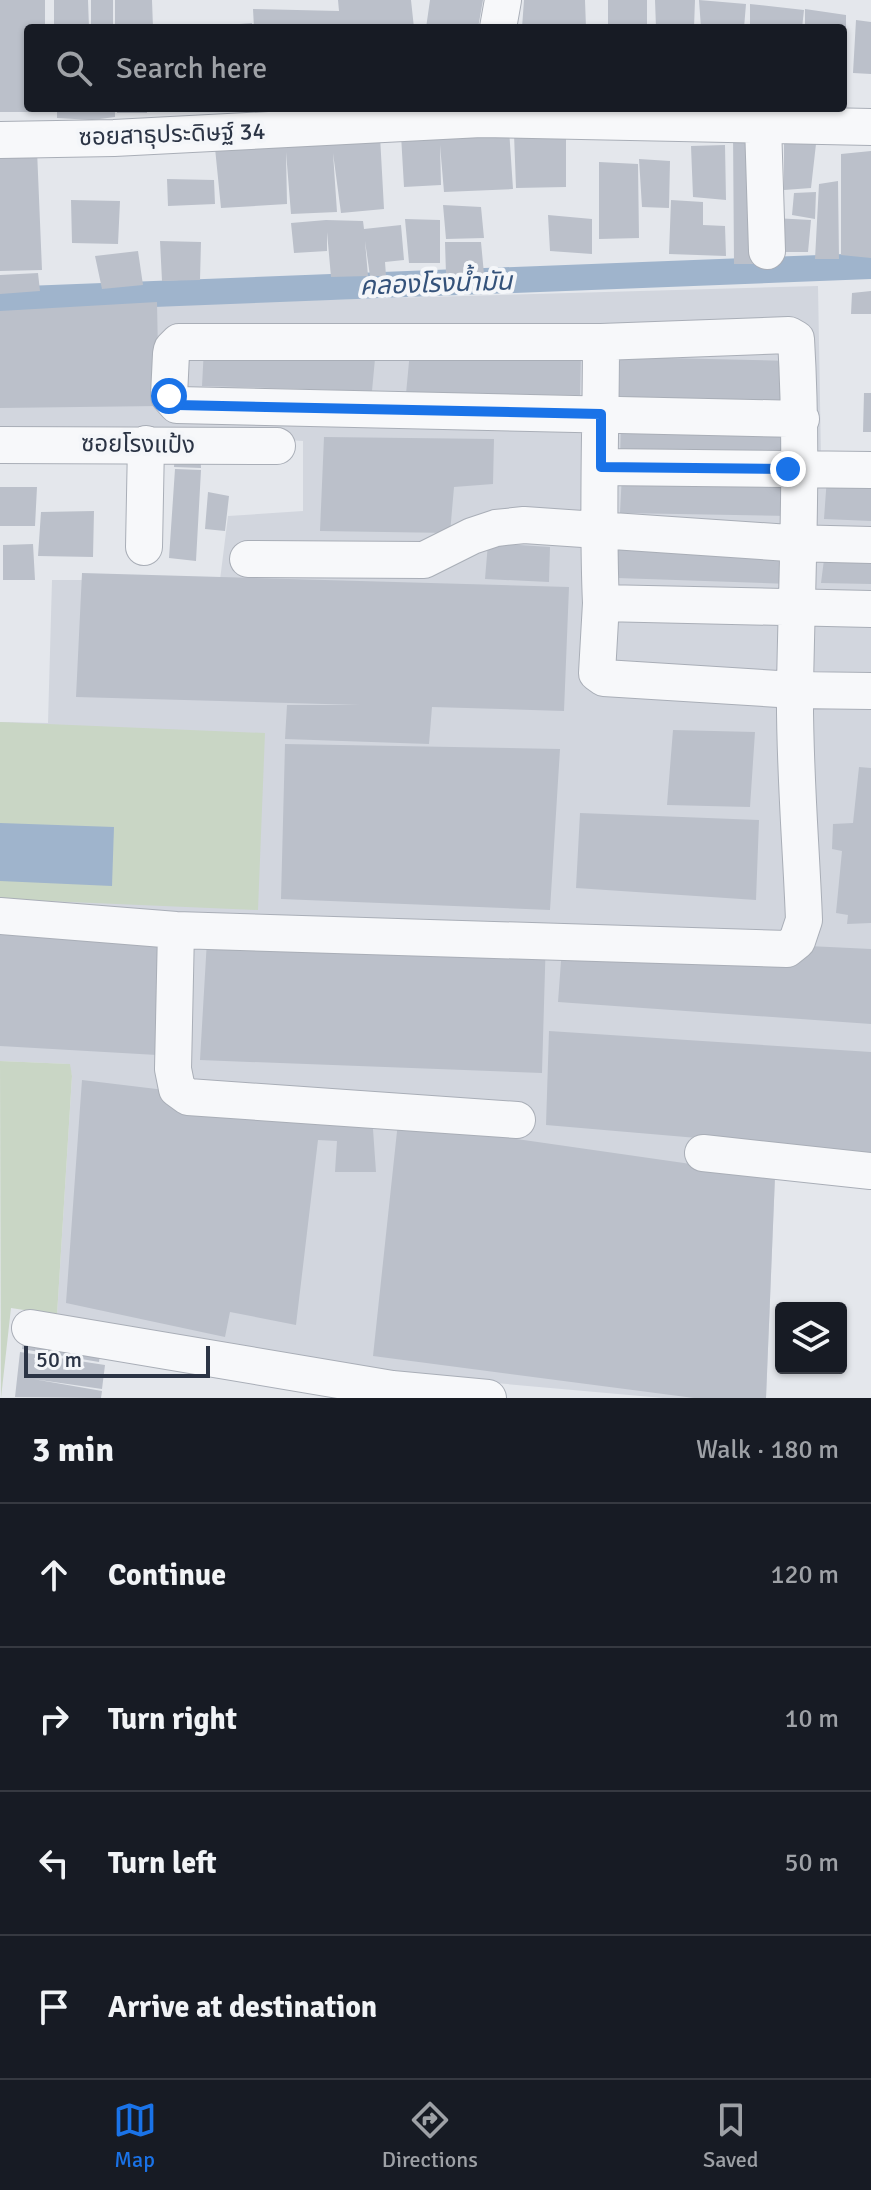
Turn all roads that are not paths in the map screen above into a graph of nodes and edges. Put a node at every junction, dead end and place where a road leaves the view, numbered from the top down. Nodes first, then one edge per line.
1 (503, 0) edge
2 (499, 24) edge
3 (482, 114) edge
4 (763, 125) junction
5 (871, 127) edge
6 (0, 140) edge
7 (767, 251) dead end
8 (601, 342) junction
9 (601, 414) junction
10 (801, 419) junction
11 (146, 444) junction
12 (0, 445) edge
13 (277, 446) dead end
14 (601, 467) junction
15 (800, 469) junction
16 (871, 470) edge
17 (598, 529) junction
18 (799, 544) junction
19 (871, 545) edge
20 (144, 547) dead end
21 (248, 559) dead end
22 (601, 603) junction
23 (799, 607) junction
24 (871, 609) edge
25 (795, 690) junction
26 (871, 691) edge
27 (0, 916) edge
28 (176, 930) junction
29 (517, 1120) dead end
30 (703, 1153) dead end
31 (871, 1171) edge
32 (30, 1328) dead end
33 (391, 1393) edge
34 (488, 1398) edge

1 - 2 street
3 - 4 street, ซอยสาธุประดิษฐ์ 34
3 - 6 street, ซอยสาธุประดิษฐ์ 34
4 - 5 street, ซอยสาธุประดิษฐ์ 34
4 - 7 street
8 - 9 street
8 - 9 street
8 - 10 street
9 - 10 street
9 - 14 street
10 - 15 street
11 - 12 street, ซอยโรงแป้ง
11 - 13 street, ซอยโรงแป้ง
11 - 20 street
14 - 15 street
14 - 17 street
15 - 16 street
15 - 18 street
17 - 18 street
17 - 21 street
17 - 22 street
18 - 19 street
18 - 23 street
22 - 23 street
22 - 25 street
23 - 24 street
23 - 25 street
25 - 26 street
25 - 28 street
27 - 28 street
28 - 29 street
30 - 31 street
32 - 33 street
33 - 34 street

